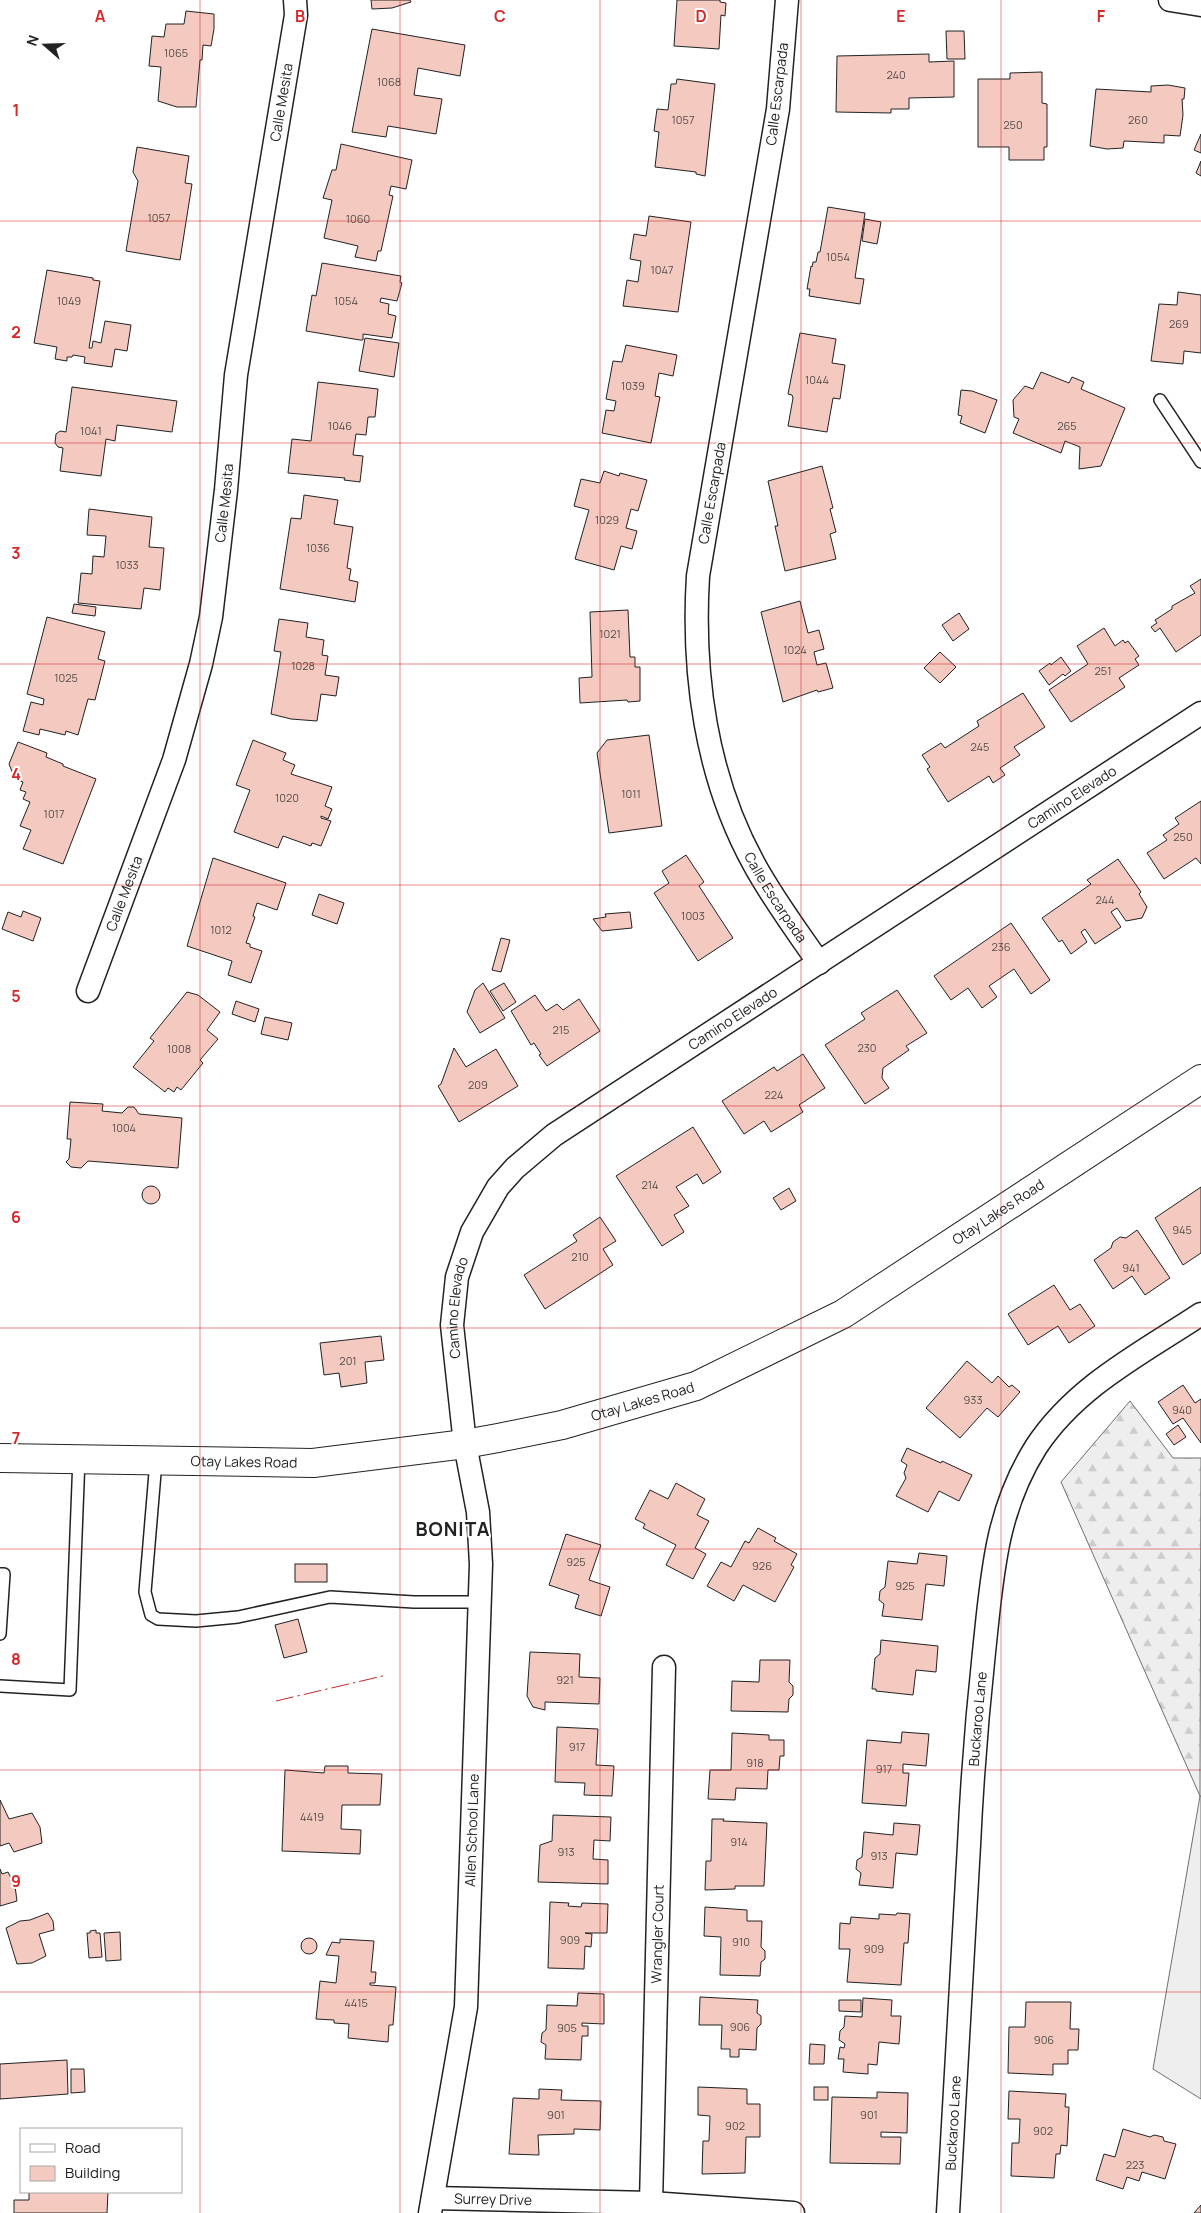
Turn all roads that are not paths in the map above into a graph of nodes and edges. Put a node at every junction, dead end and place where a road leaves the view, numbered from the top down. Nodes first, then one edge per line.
1 (295, 0) edge
2 (787, 0) edge
3 (1170, 0) edge
4 (1201, 4) edge
5 (1160, 400) dead end
6 (1201, 462) edge
7 (1201, 713) edge
8 (819, 963) junction
9 (88, 990) dead end
10 (1201, 1079) edge
11 (1201, 1314) edge
12 (465, 1444) junction
13 (0, 1458) edge
14 (79, 1458) junction
15 (156, 1459) junction
16 (0, 1574) edge
17 (480, 1602) junction
18 (0, 1634) edge
19 (664, 1667) dead end
20 (0, 1686) edge
21 (651, 2203) junction
22 (432, 2206) edge
23 (793, 2213) edge
24 (948, 2213) edge

1 - 9 street, Calle Mesita
2 - 8 street, Calle Escarpada
3 - 4 street
5 - 6 lane
7 - 8 street, Camino Elevado
8 - 12 street, Camino Elevado
10 - 12 main road, Otay Lakes Road
11 - 24 street, Buckaroo Lane
12 - 15 main road, Otay Lakes Road
12 - 17 street, Allen School Lane
13 - 14 main road, Otay Lakes Road
14 - 15 main road, Otay Lakes Road
14 - 20 lane
15 - 17 lane
16 - 18 lane
17 - 22 street, Allen School Lane
19 - 21 street, Wrangler Court
21 - 22 street, Surrey Drive
21 - 23 street, Surrey Drive

